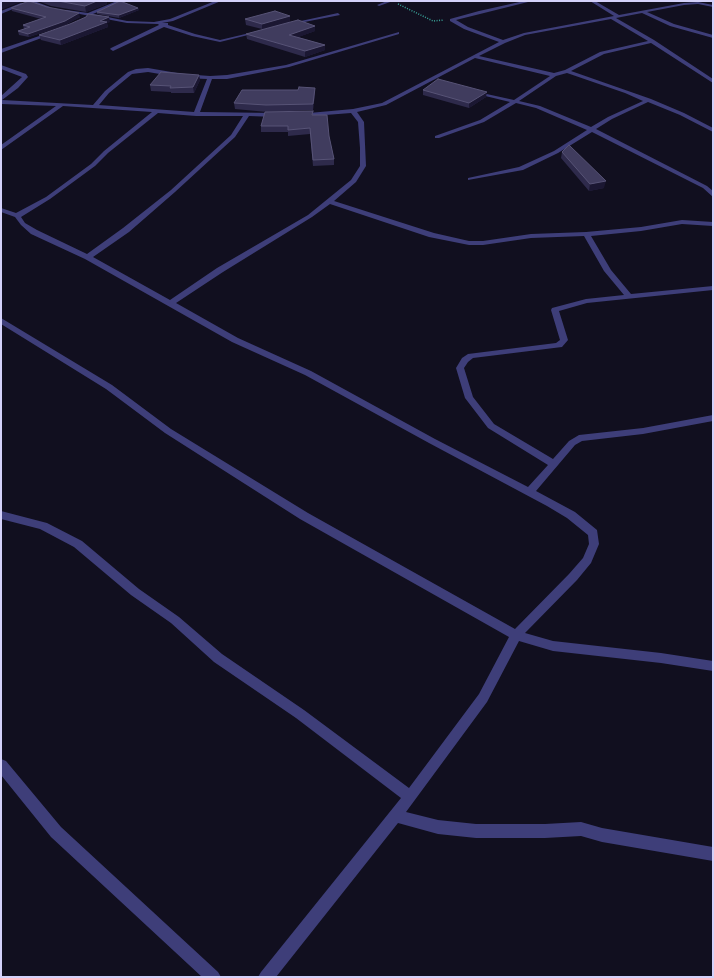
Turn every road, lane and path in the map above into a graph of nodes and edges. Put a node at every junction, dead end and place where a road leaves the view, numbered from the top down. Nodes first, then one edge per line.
1 (30, 1) edge
2 (121, 1) edge
3 (218, 1) edge
4 (392, 1) edge
5 (530, 1) edge
6 (592, 1) edge
7 (379, 5) dead end
8 (713, 6) edge
9 (643, 12) junction
10 (1, 13) edge
11 (338, 14) dead end
12 (86, 17) junction
13 (619, 17) junction
14 (612, 18) junction
15 (452, 20) junction
16 (154, 23) junction
17 (166, 24) junction
18 (280, 26) edge
19 (267, 30) edge
20 (56, 32) edge
21 (397, 33) dead end
22 (713, 37) edge
23 (652, 41) junction
24 (503, 42) junction
25 (113, 49) dead end
26 (1, 51) edge
27 (476, 57) junction
28 (1, 67) edge
29 (567, 71) junction
30 (554, 75) junction
31 (210, 78) junction
32 (430, 79) junction
33 (444, 82) edge
34 (713, 82) edge
35 (472, 91) edge
36 (1, 100) edge
37 (649, 100) junction
38 (514, 102) junction
39 (62, 104) junction
40 (94, 107) junction
41 (157, 111) junction
42 (353, 111) junction
43 (196, 114) junction
44 (247, 115) junction
45 (280, 115) edge
46 (296, 115) edge
47 (591, 129) junction
48 (713, 130) edge
49 (437, 137) dead end
50 (1, 148) edge
51 (470, 179) dead end
52 (713, 195) edge
53 (328, 201) junction
54 (1, 210) edge
55 (17, 216) junction
56 (713, 224) edge
57 (586, 234) junction
58 (88, 257) junction
59 (713, 288) edge
60 (629, 296) junction
61 (171, 303) junction
62 (1, 320) edge
63 (713, 418) edge
64 (554, 464) junction
65 (530, 491) junction
66 (1, 515) edge
67 (517, 636) junction
68 (713, 666) edge
69 (1, 766) edge
70 (410, 797) junction
71 (396, 816) junction
72 (713, 854) edge
73 (213, 977) edge
74 (266, 977) edge

1 - 10 street
1 - 12 street
2 - 12 street
3 - 16 street
4 - 7 street
4 - 15 path
5 - 15 street
6 - 13 street
8 - 9 street
9 - 13 street
9 - 22 street
11 - 18 street
12 - 16 street
13 - 14 street
14 - 23 street
14 - 24 street
15 - 24 street
16 - 17 street
17 - 19 street
17 - 25 street
20 - 26 street
21 - 31 street
23 - 29 street
23 - 34 street
24 - 27 street
27 - 30 street
27 - 32 street
28 - 36 street
29 - 30 street
29 - 37 street
30 - 38 street
31 - 40 street
31 - 43 street
32 - 33 street
32 - 42 street
35 - 38 street
36 - 39 street
37 - 47 street
37 - 48 street
38 - 47 street
38 - 49 street
39 - 40 street
39 - 50 street
40 - 41 street
41 - 43 street
41 - 55 street
42 - 46 street
42 - 53 street
43 - 44 street
44 - 45 street
44 - 58 street
47 - 51 street
47 - 52 street
53 - 57 street
53 - 61 street
54 - 55 street
55 - 58 street
56 - 57 street
57 - 60 street
58 - 61 street
59 - 60 street
60 - 64 street
61 - 65 street
62 - 67 street
63 - 64 street
64 - 65 street
65 - 67 street
66 - 70 street
67 - 68 street
67 - 70 street
69 - 73 street
70 - 71 street
71 - 72 street
71 - 74 street

